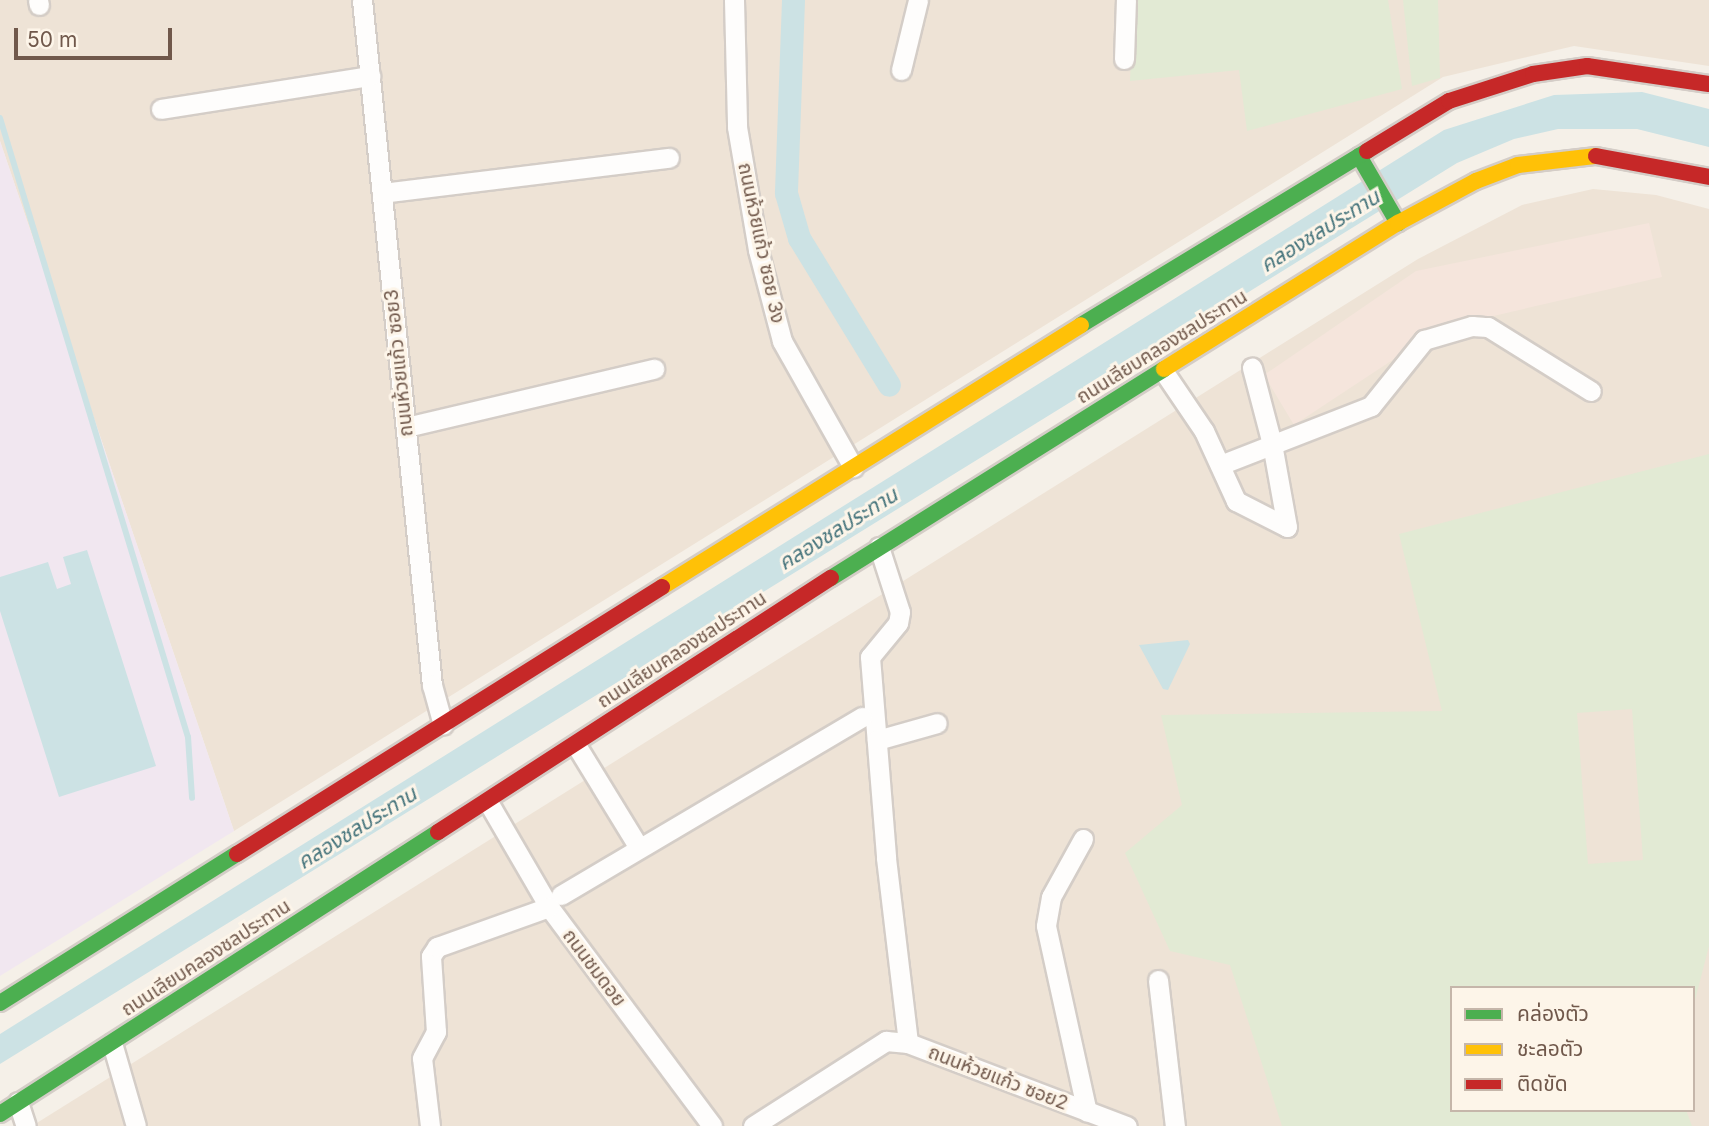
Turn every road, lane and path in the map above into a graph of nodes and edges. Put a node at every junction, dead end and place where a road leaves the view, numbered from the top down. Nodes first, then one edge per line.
1 (362, 0) edge
2 (734, 0) edge
3 (918, 0) edge
4 (1126, 0) edge
5 (1124, 59) dead end
6 (901, 71) dead end
7 (370, 76) junction
8 (1709, 84) edge
9 (161, 109) dead end
10 (669, 158) dead end
11 (1363, 162) junction
12 (1709, 177) edge
13 (382, 193) junction
14 (1395, 217) junction
15 (1252, 368) dead end
16 (654, 369) dead end
17 (1164, 372) junction
18 (1591, 391) dead end
19 (406, 427) junction
20 (1272, 444) junction
21 (1220, 465) junction
22 (853, 467) junction
23 (879, 547) junction
24 (862, 717) dead end
25 (937, 723) dead end
26 (443, 725) junction
27 (877, 740) junction
28 (576, 745) junction
29 (488, 802) junction
30 (1083, 839) dead end
31 (638, 846) junction
32 (555, 901) junction
33 (1158, 979) dead end
34 (0, 1003) edge
35 (112, 1043) junction
36 (908, 1043) junction
37 (18, 1102) junction
38 (1087, 1112) junction
39 (0, 1114) edge
40 (26, 1126) edge
41 (136, 1126) edge
42 (430, 1126) edge
43 (712, 1126) edge
44 (753, 1126) edge
45 (1127, 1126) edge
46 (1175, 1126) edge

1 - 7 street, ถนนห้วยแก้ว ซอย3
2 - 22 street, ถนนห้วยแก้ว ซอย 3ง
3 - 6 street
4 - 5 street
7 - 9 street
7 - 13 street, ถนนห้วยแก้ว ซอย3
8 - 11 main road
10 - 13 street
11 - 14 main road
11 - 22 main road
12 - 14 main road, ถนนเลียบคลองชลประทาน
13 - 19 street, ถนนห้วยแก้ว ซอย3
14 - 17 main road, ถนนเลียบคลองชลประทาน
15 - 20 street
16 - 19 street
17 - 21 street
17 - 23 main road, ถนนเลียบคลองชลประทาน
18 - 20 street
19 - 26 street, ถนนห้วยแก้ว ซอย3
20 - 21 street
20 - 21 street
22 - 26 main road
23 - 27 street
23 - 28 main road, ถนนเลียบคลองชลประทาน
24 - 31 street
25 - 27 street
26 - 34 main road
27 - 36 street
28 - 29 main road, ถนนเลียบคลองชลประทาน
28 - 31 street
29 - 32 street, ถนนชมดอย
29 - 35 main road, ถนนเลียบคลองชลประทาน
30 - 38 street
31 - 32 street
32 - 42 street
32 - 43 street, ถนนชมดอย
33 - 46 street
35 - 37 main road, ถนนเลียบคลองชลประทาน
35 - 41 street
36 - 38 street, ถนนห้วยแก้ว ซอย2
36 - 44 street
37 - 39 main road, ถนนเลียบคลองชลประทาน
37 - 40 street
38 - 45 street, ถนนห้วยแก้ว ซอย2

